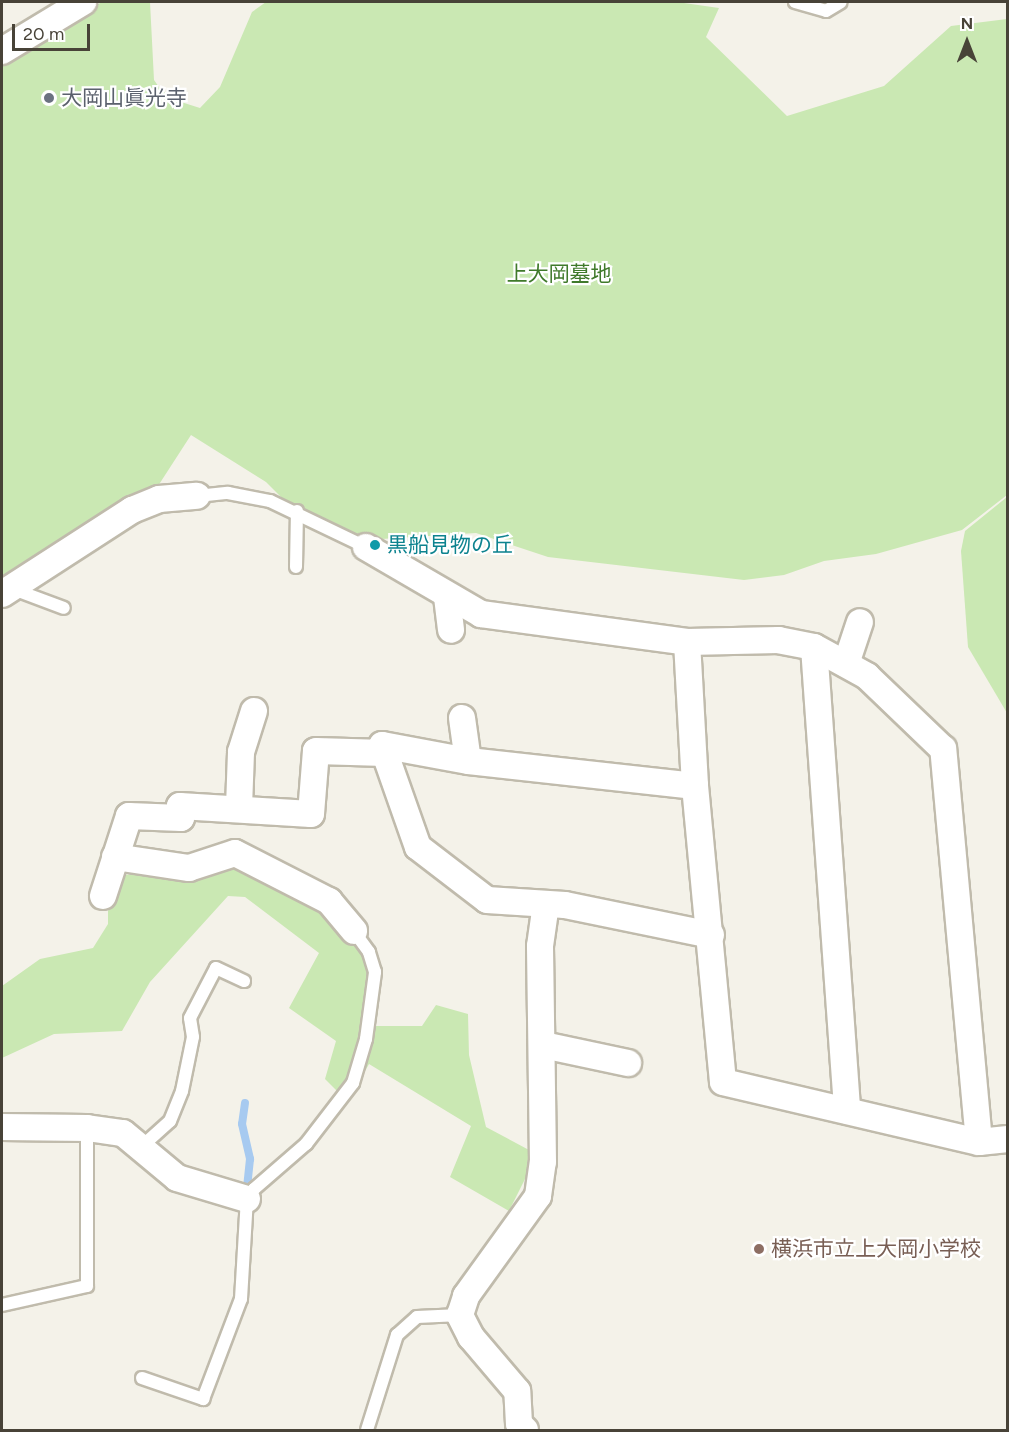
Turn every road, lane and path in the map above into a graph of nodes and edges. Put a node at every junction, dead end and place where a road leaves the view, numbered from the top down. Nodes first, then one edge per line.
1 (84, 2) edge
2 (795, 2) edge
3 (841, 2) edge
4 (2, 51) edge
5 (197, 496) joint
6 (297, 511) junction
7 (366, 547) joint
8 (296, 567) dead end
9 (7, 592) edge
10 (447, 597) junction
11 (64, 608) dead end
12 (860, 622) dead end
13 (451, 630) dead end
14 (687, 642) junction
15 (814, 647) junction
16 (846, 664) junction
17 (254, 711) dead end
18 (462, 718) dead end
19 (385, 753) junction
20 (468, 761) junction
21 (695, 786) junction
22 (239, 807) junction
23 (115, 857) junction
24 (103, 896) dead end
25 (546, 904) junction
26 (354, 931) joint
27 (711, 935) junction
28 (244, 981) dead end
29 (543, 1045) junction
30 (628, 1063) dead end
31 (847, 1111) junction
32 (2, 1127) edge
33 (87, 1128) junction
34 (1008, 1140) edge
35 (980, 1142) junction
36 (141, 1148) junction
37 (247, 1199) junction
38 (2, 1305) edge
39 (460, 1315) junction
40 (142, 1378) dead end
41 (367, 1431) edge
42 (525, 1431) edge

1 - 4 street
2 - 3 lane
5 - 6 lane
5 - 9 street
6 - 7 lane
6 - 8 lane
7 - 10 street
9 - 11 lane
10 - 13 street
10 - 14 street
12 - 16 street
14 - 15 street
14 - 21 street
15 - 16 street
15 - 31 street
16 - 35 street
17 - 22 street
18 - 20 street
19 - 20 street
19 - 22 street
19 - 25 street
20 - 21 street
21 - 27 street
22 - 23 street
23 - 24 street
23 - 26 street
25 - 27 street
25 - 29 street
26 - 37 lane
27 - 31 street
28 - 36 lane
29 - 30 street
29 - 39 street
31 - 35 street
32 - 33 street
33 - 36 street
33 - 38 lane
34 - 35 street
36 - 37 street
37 - 40 lane
39 - 41 lane
39 - 42 street

